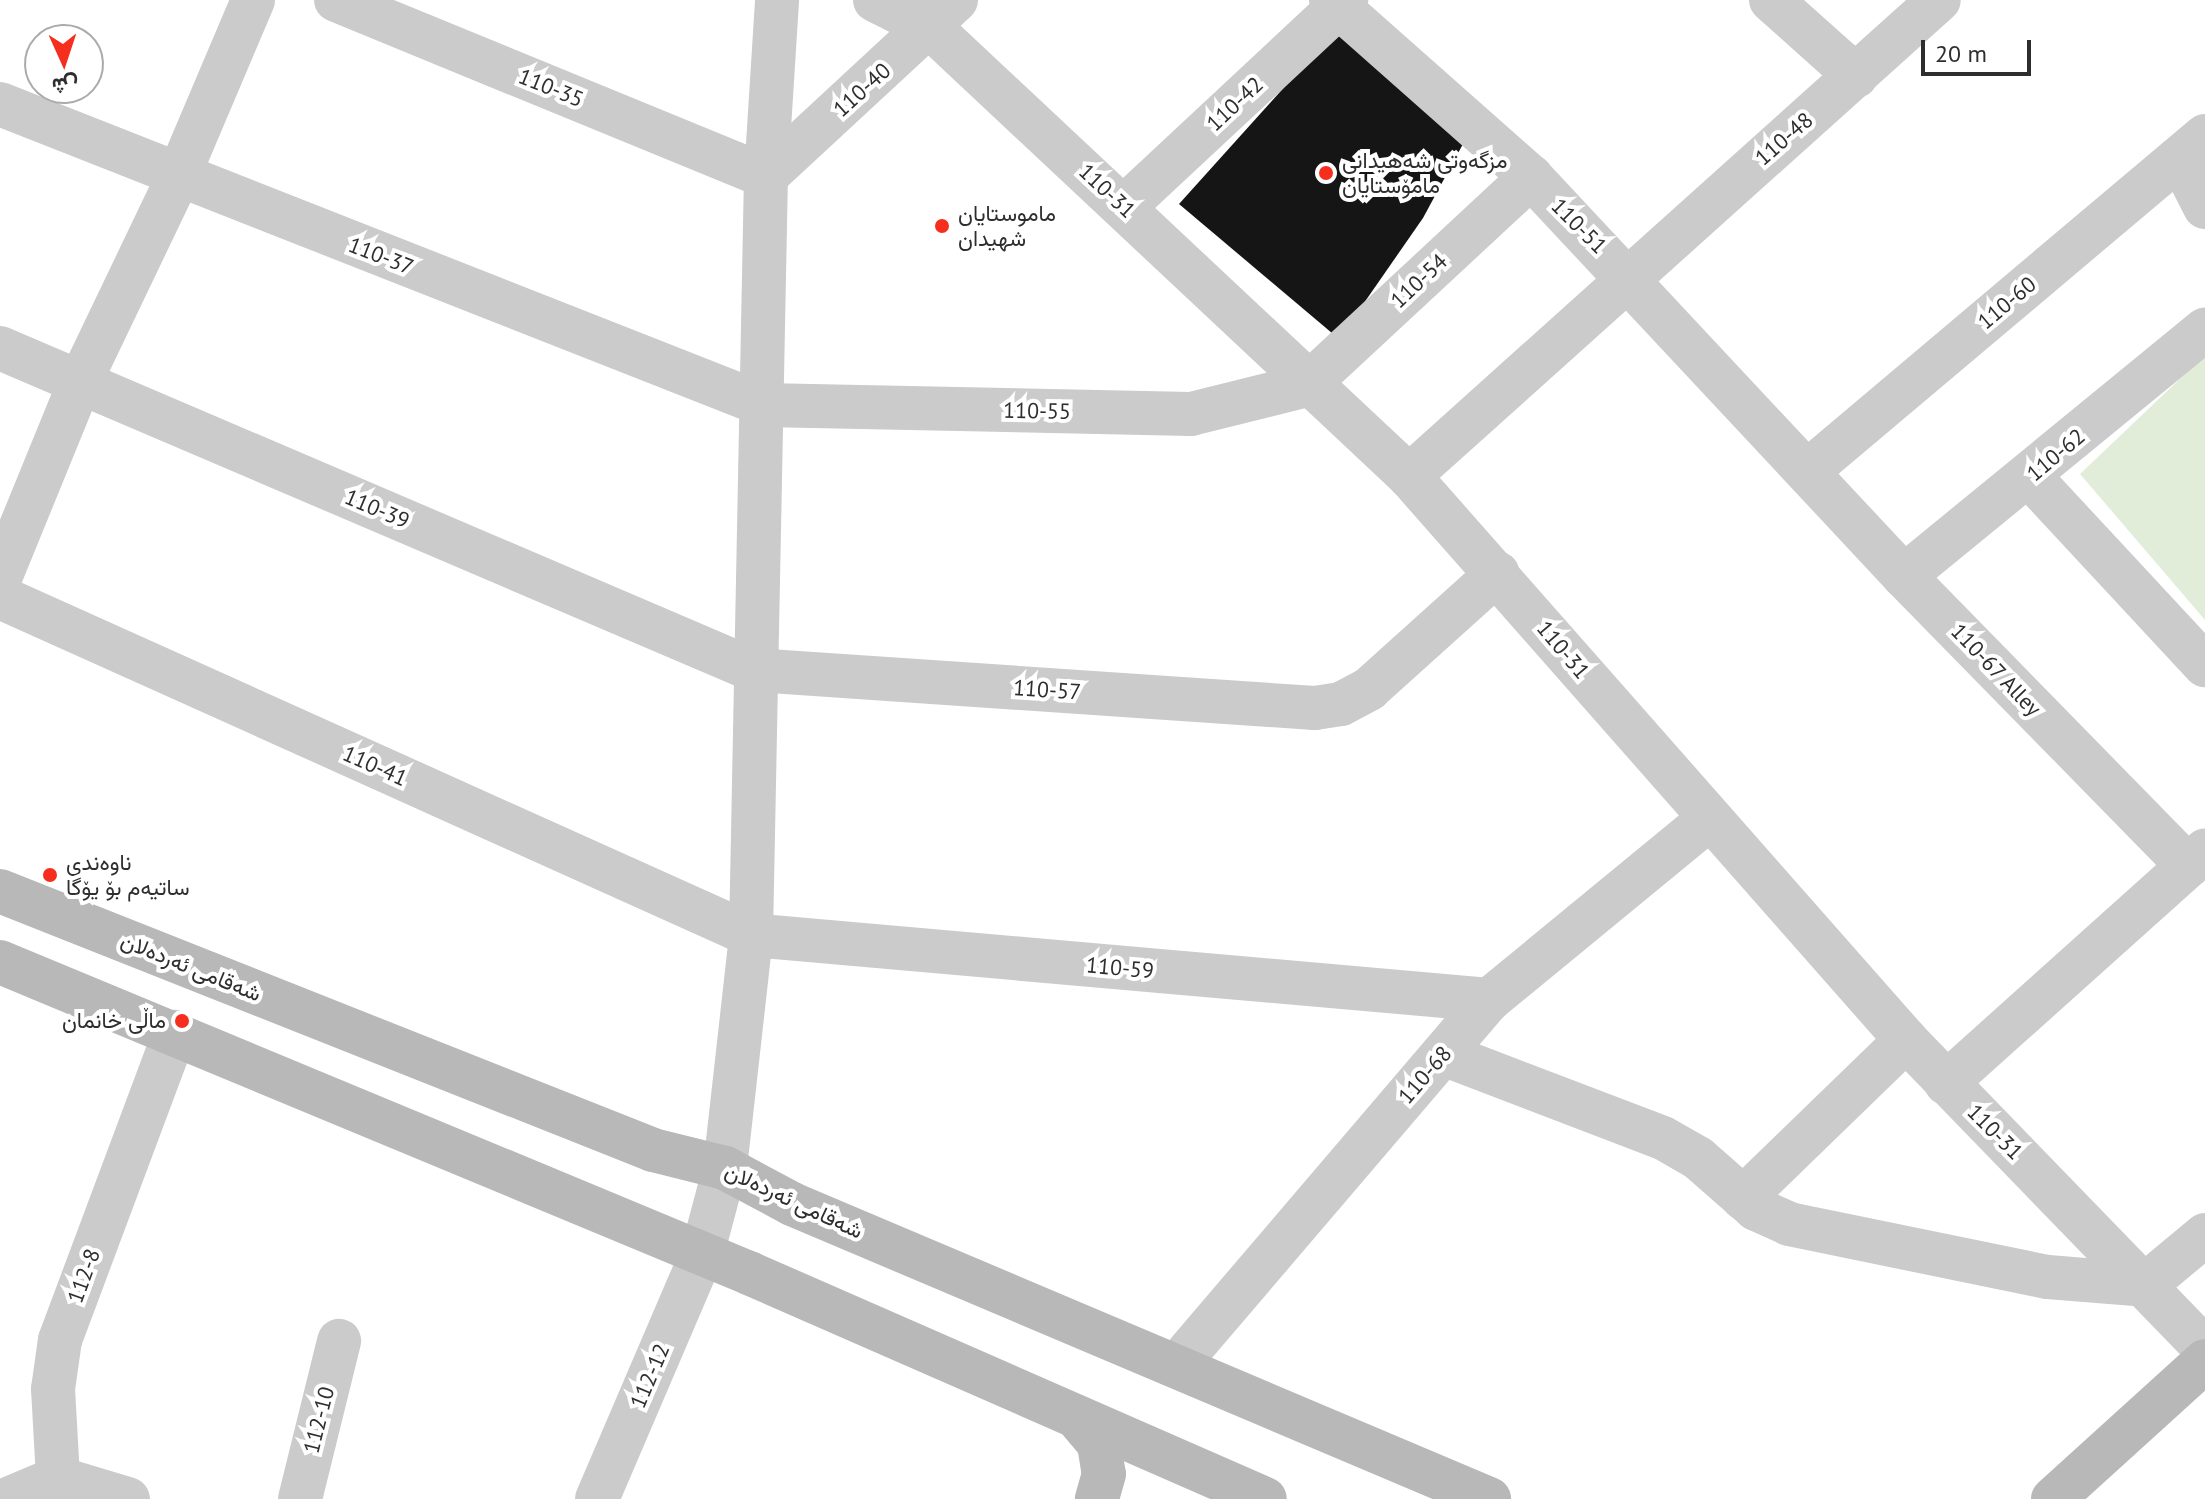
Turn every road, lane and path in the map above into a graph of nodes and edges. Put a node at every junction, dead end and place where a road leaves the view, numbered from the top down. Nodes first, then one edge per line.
1 (253, 0) edge
2 (336, 0) edge
3 (777, 0) edge
4 (875, 0) edge
5 (1771, 0) edge
6 (1939, 0) edge
7 (1339, 2) edge
8 (943, 14) edge
9 (1856, 76) junction
10 (0, 104) edge
11 (2192, 147) edge
12 (766, 176) junction
13 (178, 177) junction
14 (1531, 177) junction
15 (1124, 207) junction
16 (2205, 207) edge
17 (1628, 275) junction
18 (2205, 330) edge
19 (0, 348) edge
20 (80, 382) junction
21 (1307, 385) junction
22 (764, 405) junction
23 (1809, 470) junction
24 (1409, 476) junction
25 (2030, 477) junction
26 (1498, 573) junction
27 (1904, 576) junction
28 (0, 578) edge
29 (0, 597) edge
30 (2205, 665) edge
31 (754, 670) junction
32 (1708, 820) junction
33 (2196, 858) edge
34 (0, 891) edge
35 (751, 935) junction
36 (0, 962) edge
37 (1489, 1000) junction
38 (175, 1032) junction
39 (1906, 1040) junction
40 (1443, 1054) junction
41 (1946, 1083) junction
42 (725, 1168) junction
43 (1743, 1198) junction
44 (2205, 1235) edge
45 (702, 1254) junction
46 (2145, 1285) junction
47 (339, 1341) dead end
48 (2205, 1349) edge
49 (2205, 1361) edge
50 (1177, 1365) junction
51 (2205, 1401) edge
52 (1080, 1421) junction
53 (58, 1478) junction
54 (8, 1499) edge
55 (128, 1499) edge
56 (300, 1499) edge
57 (597, 1499) edge
58 (1097, 1499) edge
59 (1265, 1499) edge
60 (1489, 1499) edge
61 (2053, 1499) edge
62 (2097, 1499) edge

1 - 13 street
2 - 12 street, 110-35
3 - 12 street, 112-12
4 - 8 street, 110-31
5 - 9 street
6 - 9 street, 110-48
7 - 14 street, 110-51
7 - 15 street, 110-42
8 - 12 street, 110-40
8 - 15 street, 110-31
9 - 17 street, 110-48
10 - 13 street, 110-37
11 - 16 street
11 - 23 street, 110-60
12 - 22 street, 112-12
13 - 20 street
13 - 22 street, 110-37
14 - 17 street, 110-51
14 - 21 street, 110-54
15 - 21 street, 110-31
17 - 23 street, 110-51
17 - 24 street, 110-48
18 - 25 street, 110-62
19 - 20 street, 110-39
20 - 28 street
20 - 31 street, 110-39
21 - 22 street, 110-55
21 - 24 street, 110-31
22 - 31 street, 112-12
23 - 27 street, 110-67 Alley
24 - 26 street, 110-31
25 - 27 street, 110-62
25 - 30 street
26 - 31 street, 110-57
26 - 32 street, 110-31
27 - 33 street, 110-67 Alley
29 - 35 street, 110-41
31 - 35 street, 112-12
32 - 37 street, 110-68
32 - 39 street, 110-31
33 - 41 street
34 - 42 main road, شەقامی ئەردەلان
35 - 37 street, 110-59
35 - 42 street, 112-12
36 - 38 main road
37 - 40 street, 110-68
38 - 45 main road
38 - 53 street, 112-8
39 - 41 street, 110-31
39 - 43 street
40 - 43 street
40 - 50 street, 110-68
41 - 46 street, 110-31
42 - 45 street, 112-12
42 - 50 main road, شەقامی ئەردەلان
43 - 46 street
44 - 46 street
45 - 52 main road
45 - 57 street, 112-12
46 - 48 street, 110-31
47 - 56 street, 112-10
49 - 61 main road
50 - 60 main road, شەقامی ئەردەلان
51 - 62 main road
52 - 58 main road
52 - 59 main road
53 - 54 street
53 - 55 street

